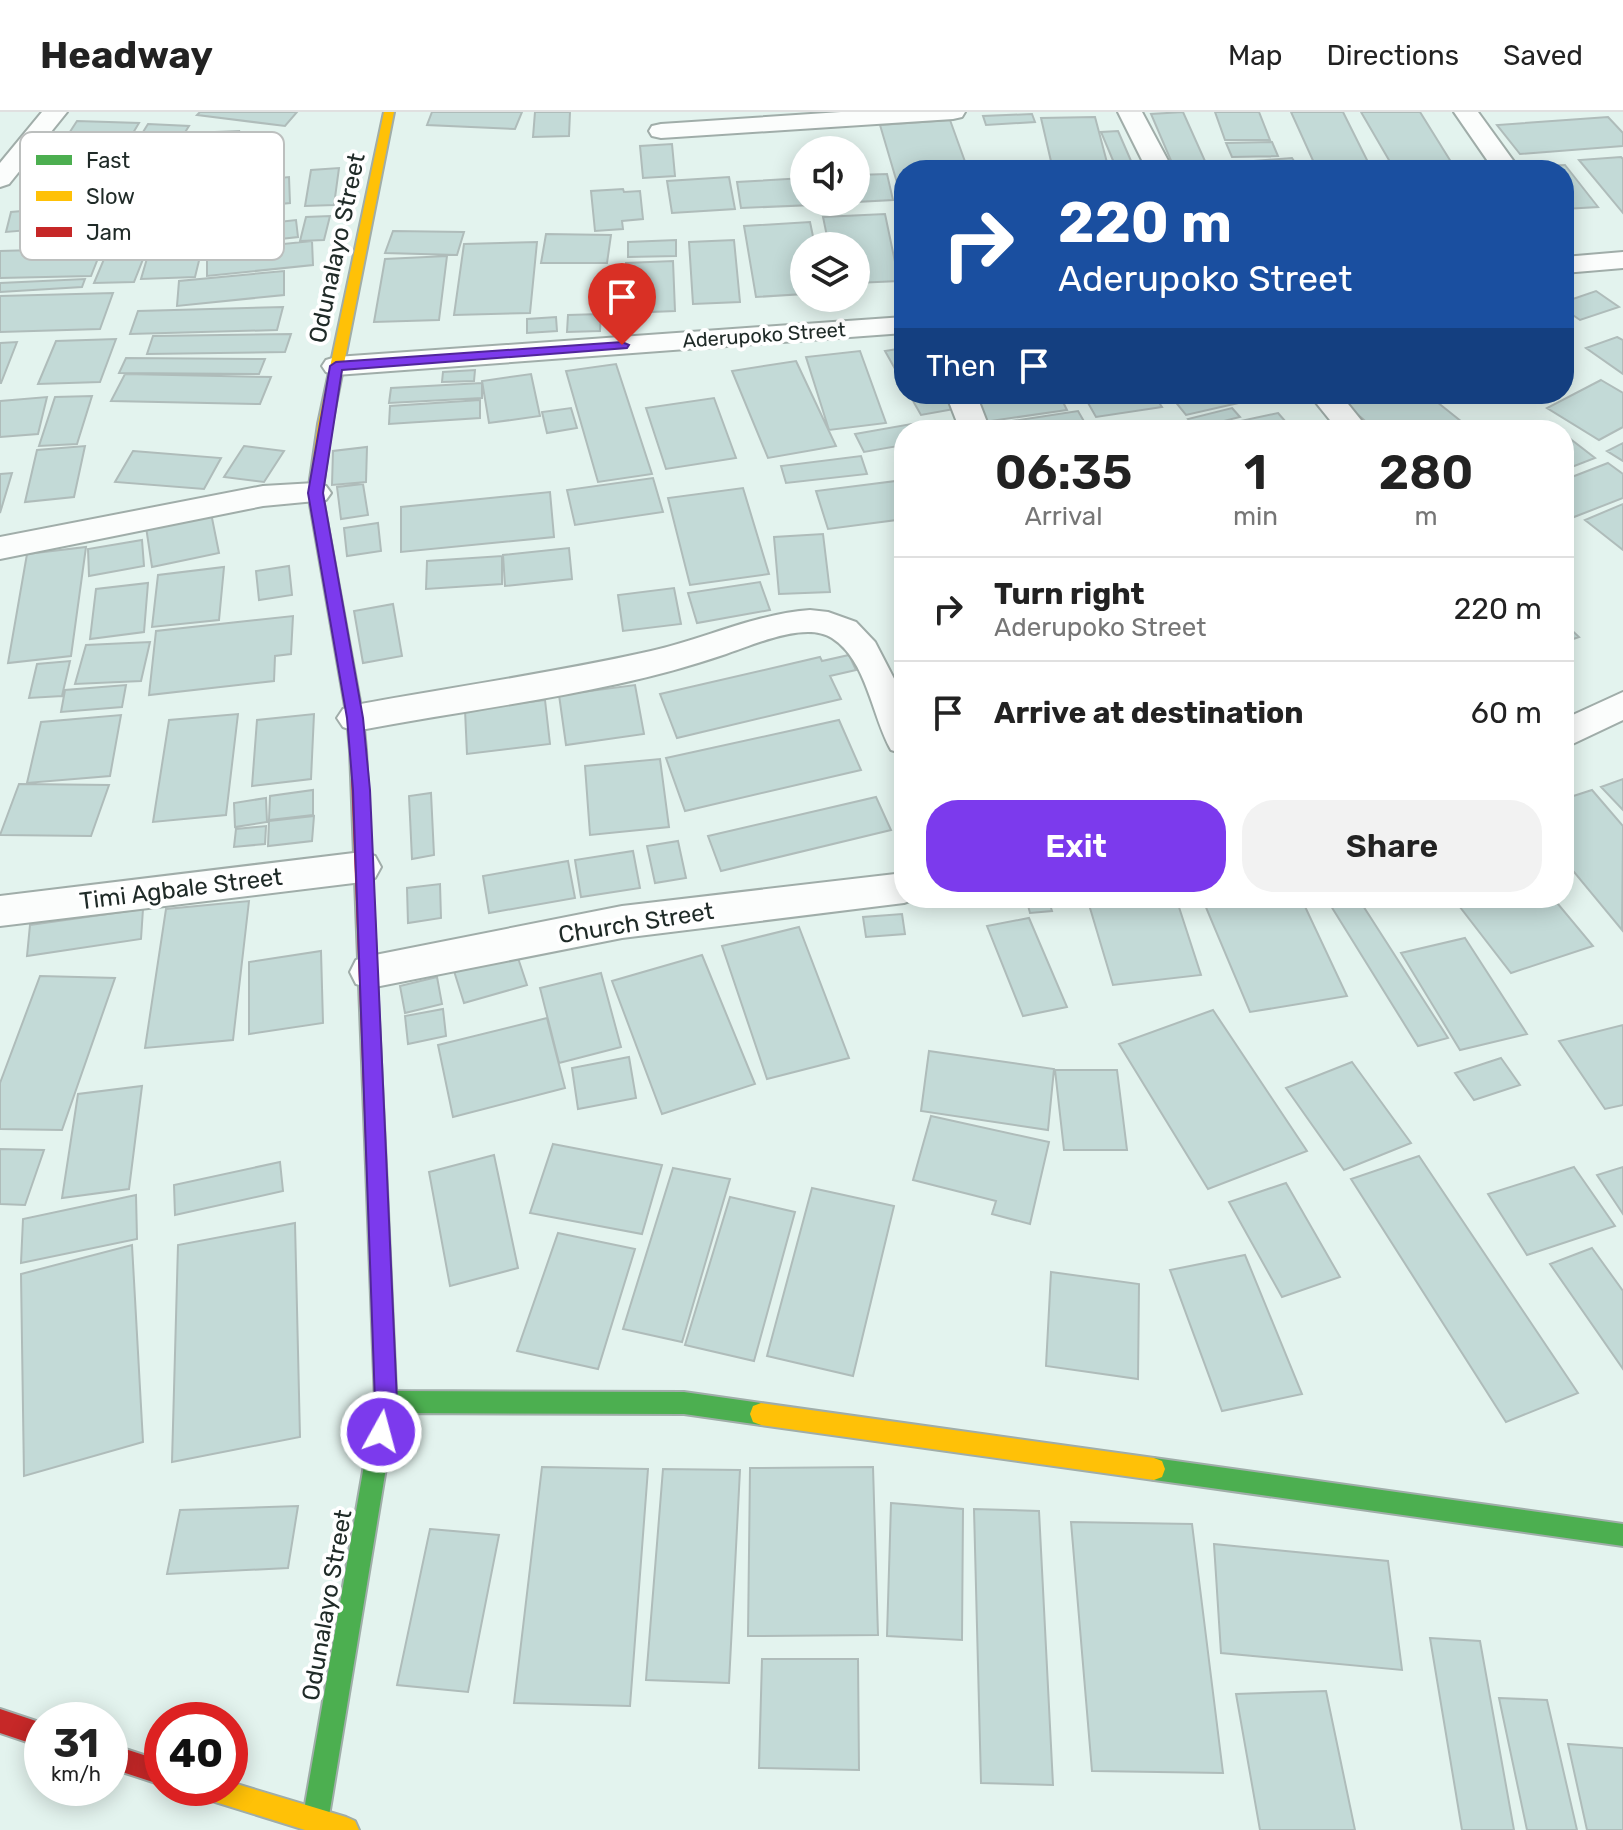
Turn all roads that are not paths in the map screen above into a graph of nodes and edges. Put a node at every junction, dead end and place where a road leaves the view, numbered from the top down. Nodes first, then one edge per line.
1 (389, 112) edge
2 (953, 112) edge
3 (1130, 112) edge
4 (1466, 112) edge
5 (47, 122) edge
6 (13, 129) dead end
7 (661, 131) dead end
8 (20, 155) edge
9 (1155, 160) edge
10 (1500, 160) edge
11 (0, 179) edge
12 (1574, 260) edge
13 (1623, 260) edge
14 (894, 326) edge
15 (336, 366) junction
16 (1332, 404) edge
17 (1346, 420) edge
18 (315, 493) junction
19 (0, 548) edge
20 (1623, 705) edge
21 (355, 718) junction
22 (894, 719) edge
23 (1574, 730) edge
24 (362, 867) junction
25 (894, 889) edge
26 (0, 911) edge
27 (370, 972) junction
28 (386, 1402) junction
29 (1623, 1535) edge
30 (0, 1721) edge
31 (24, 1729) edge
32 (248, 1801) edge
33 (315, 1822) junction
34 (346, 1830) edge

1 - 15 street, Odunalayo Street
2 - 7 street
3 - 9 street
4 - 10 street
5 - 6 street
8 - 11 street
12 - 13 street
14 - 15 street, Aderupoko Street
15 - 18 street, Odunalayo Street
16 - 17 street
18 - 19 street
18 - 21 street, Odunalayo Street
20 - 23 street
21 - 22 street
21 - 24 street, Odunalayo Street
24 - 26 street, Timi Agbale Street
24 - 27 street, Odunalayo Street
25 - 27 street, Church Street
27 - 28 street, Odunalayo Street
28 - 29 street
28 - 33 street, Odunalayo Street
30 - 31 street
32 - 33 street
33 - 34 street

